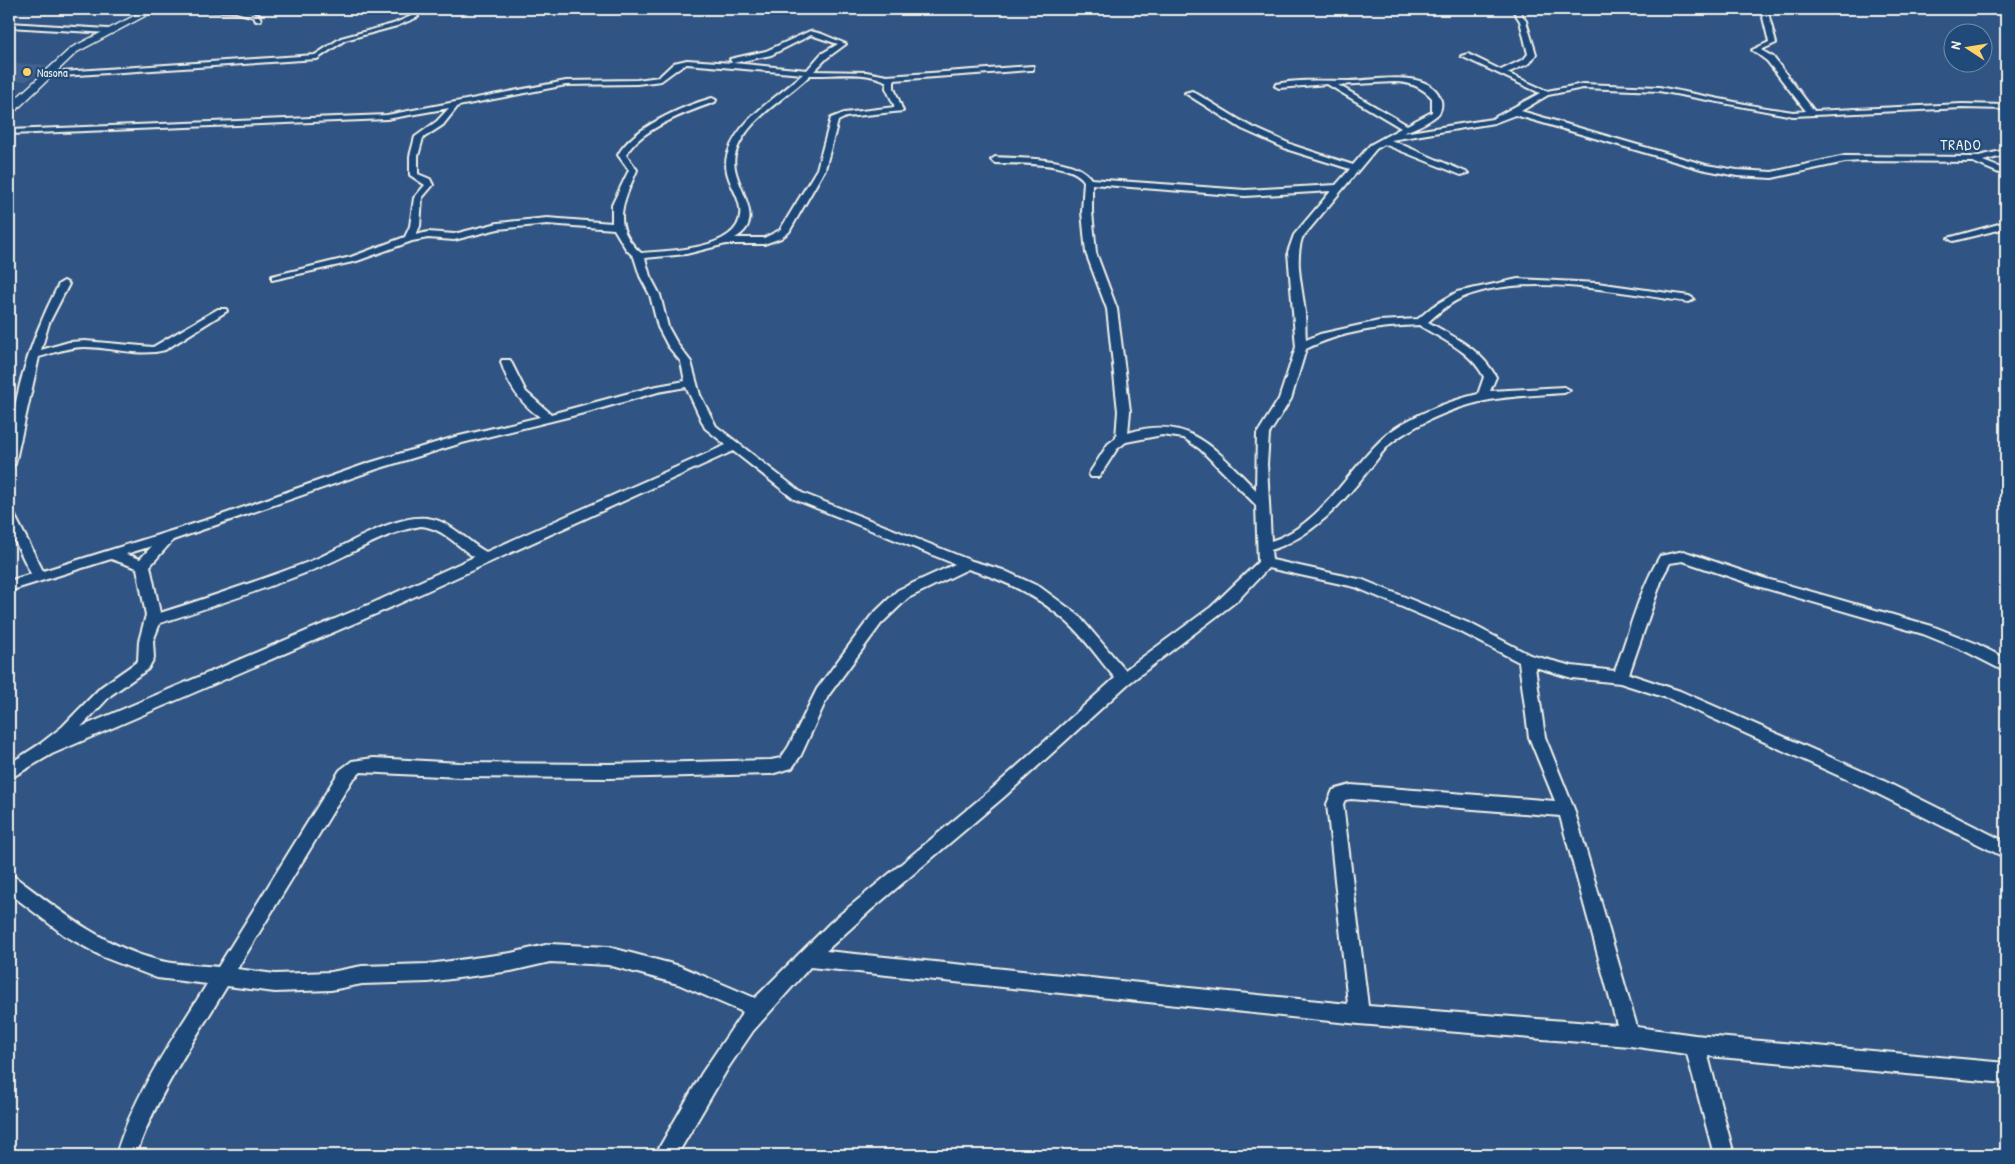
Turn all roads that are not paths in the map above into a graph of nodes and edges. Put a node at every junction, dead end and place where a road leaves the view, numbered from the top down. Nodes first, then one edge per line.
1 (14, 9) edge
2 (154, 9) edge
3 (203, 9) edge
4 (1515, 9) edge
5 (1764, 9) edge
6 (9, 12) edge
7 (416, 16) dead end
8 (258, 20) dead end
9 (9, 25) edge
10 (108, 31) junction
11 (1465, 56) dead end
12 (720, 64) junction
13 (1030, 68) dead end
14 (809, 72) junction
15 (1500, 73) junction
16 (47, 75) junction
17 (889, 78) junction
18 (1330, 83) junction
19 (1278, 86) dead end
20 (1189, 93) dead end
21 (1546, 93) junction
22 (712, 100) dead end
23 (454, 106) junction
24 (2006, 107) edge
25 (9, 111) edge
26 (1514, 112) junction
27 (1812, 114) junction
28 (1406, 128) junction
29 (9, 132) edge
30 (1386, 140) junction
31 (2006, 153) edge
32 (995, 160) dead end
33 (1974, 160) junction
34 (1354, 168) junction
35 (1464, 173) dead end
36 (2006, 173) edge
37 (1088, 181) junction
38 (1338, 188) junction
39 (617, 226) junction
40 (2006, 226) edge
41 (1953, 238) dead end
42 (409, 239) junction
43 (725, 241) junction
44 (638, 256) junction
45 (276, 278) dead end
46 (64, 284) dead end
47 (1689, 299) dead end
48 (222, 311) dead end
49 (1421, 322) junction
50 (1301, 347) junction
51 (36, 355) junction
52 (506, 362) dead end
53 (690, 384) junction
54 (1564, 390) dead end
55 (1483, 396) junction
56 (549, 418) junction
57 (1122, 439) junction
58 (732, 446) junction
59 (9, 463) edge
60 (1094, 474) dead end
61 (1263, 504) junction
62 (9, 516) edge
63 (167, 537) junction
64 (114, 555) junction
65 (1264, 555) junction
66 (486, 558) junction
67 (966, 564) junction
68 (143, 565) junction
69 (39, 577) junction
70 (9, 586) edge
71 (153, 620) junction
72 (1526, 659) junction
73 (2006, 666) edge
74 (1620, 677) junction
75 (1124, 679) junction
76 (46, 749) junction
77 (9, 772) edge
78 (1566, 809) junction
79 (2006, 850) edge
80 (9, 883) edge
81 (806, 958) junction
82 (223, 978) junction
83 (758, 1009) junction
84 (1359, 1015) junction
85 (1630, 1036) junction
86 (1695, 1045) junction
87 (2006, 1073) edge
88 (126, 1155) edge
89 (665, 1155) edge
90 (1724, 1155) edge

1 - 6 street
2 - 10 main road
3 - 8 street
4 - 15 street
5 - 27 street
7 - 16 street
9 - 10 street
10 - 16 main road
11 - 15 street
12 - 14 street
12 - 14 street
12 - 23 street
13 - 17 street
14 - 17 street
14 - 43 street
15 - 21 street
16 - 25 main road
17 - 43 street
18 - 19 street
18 - 28 street
18 - 28 street
20 - 34 street
21 - 26 street
21 - 27 street
22 - 39 street
23 - 29 street
23 - 42 street
24 - 27 street
26 - 30 street
26 - 33 street
28 - 30 street
30 - 34 street
30 - 35 street
31 - 33 street
32 - 37 street
33 - 36 street
34 - 38 street
37 - 38 street
37 - 57 street
38 - 50 street
39 - 42 street
39 - 44 street
40 - 41 street
42 - 45 street
43 - 44 street
44 - 53 street
46 - 51 street
47 - 49 street
48 - 51 street
49 - 50 street
49 - 55 street
50 - 61 street
51 - 59 street
52 - 56 street
53 - 56 street
53 - 58 street
54 - 55 street
55 - 65 street
56 - 63 street
57 - 60 street
57 - 61 street
58 - 66 street
58 - 67 street
61 - 65 street
62 - 69 street
63 - 64 street
63 - 68 street
64 - 68 street
64 - 69 street
65 - 72 street
65 - 75 street
66 - 71 street
66 - 76 street
67 - 75 street
67 - 82 street
68 - 71 street
69 - 70 street
71 - 76 street
72 - 74 street
72 - 78 street
73 - 74 street
74 - 79 street
75 - 81 street
76 - 77 street
78 - 84 street
78 - 85 street
80 - 82 street
81 - 83 street
81 - 84 street
82 - 83 street
82 - 88 street
83 - 89 street
84 - 85 street
85 - 86 street
86 - 87 street
86 - 90 street

